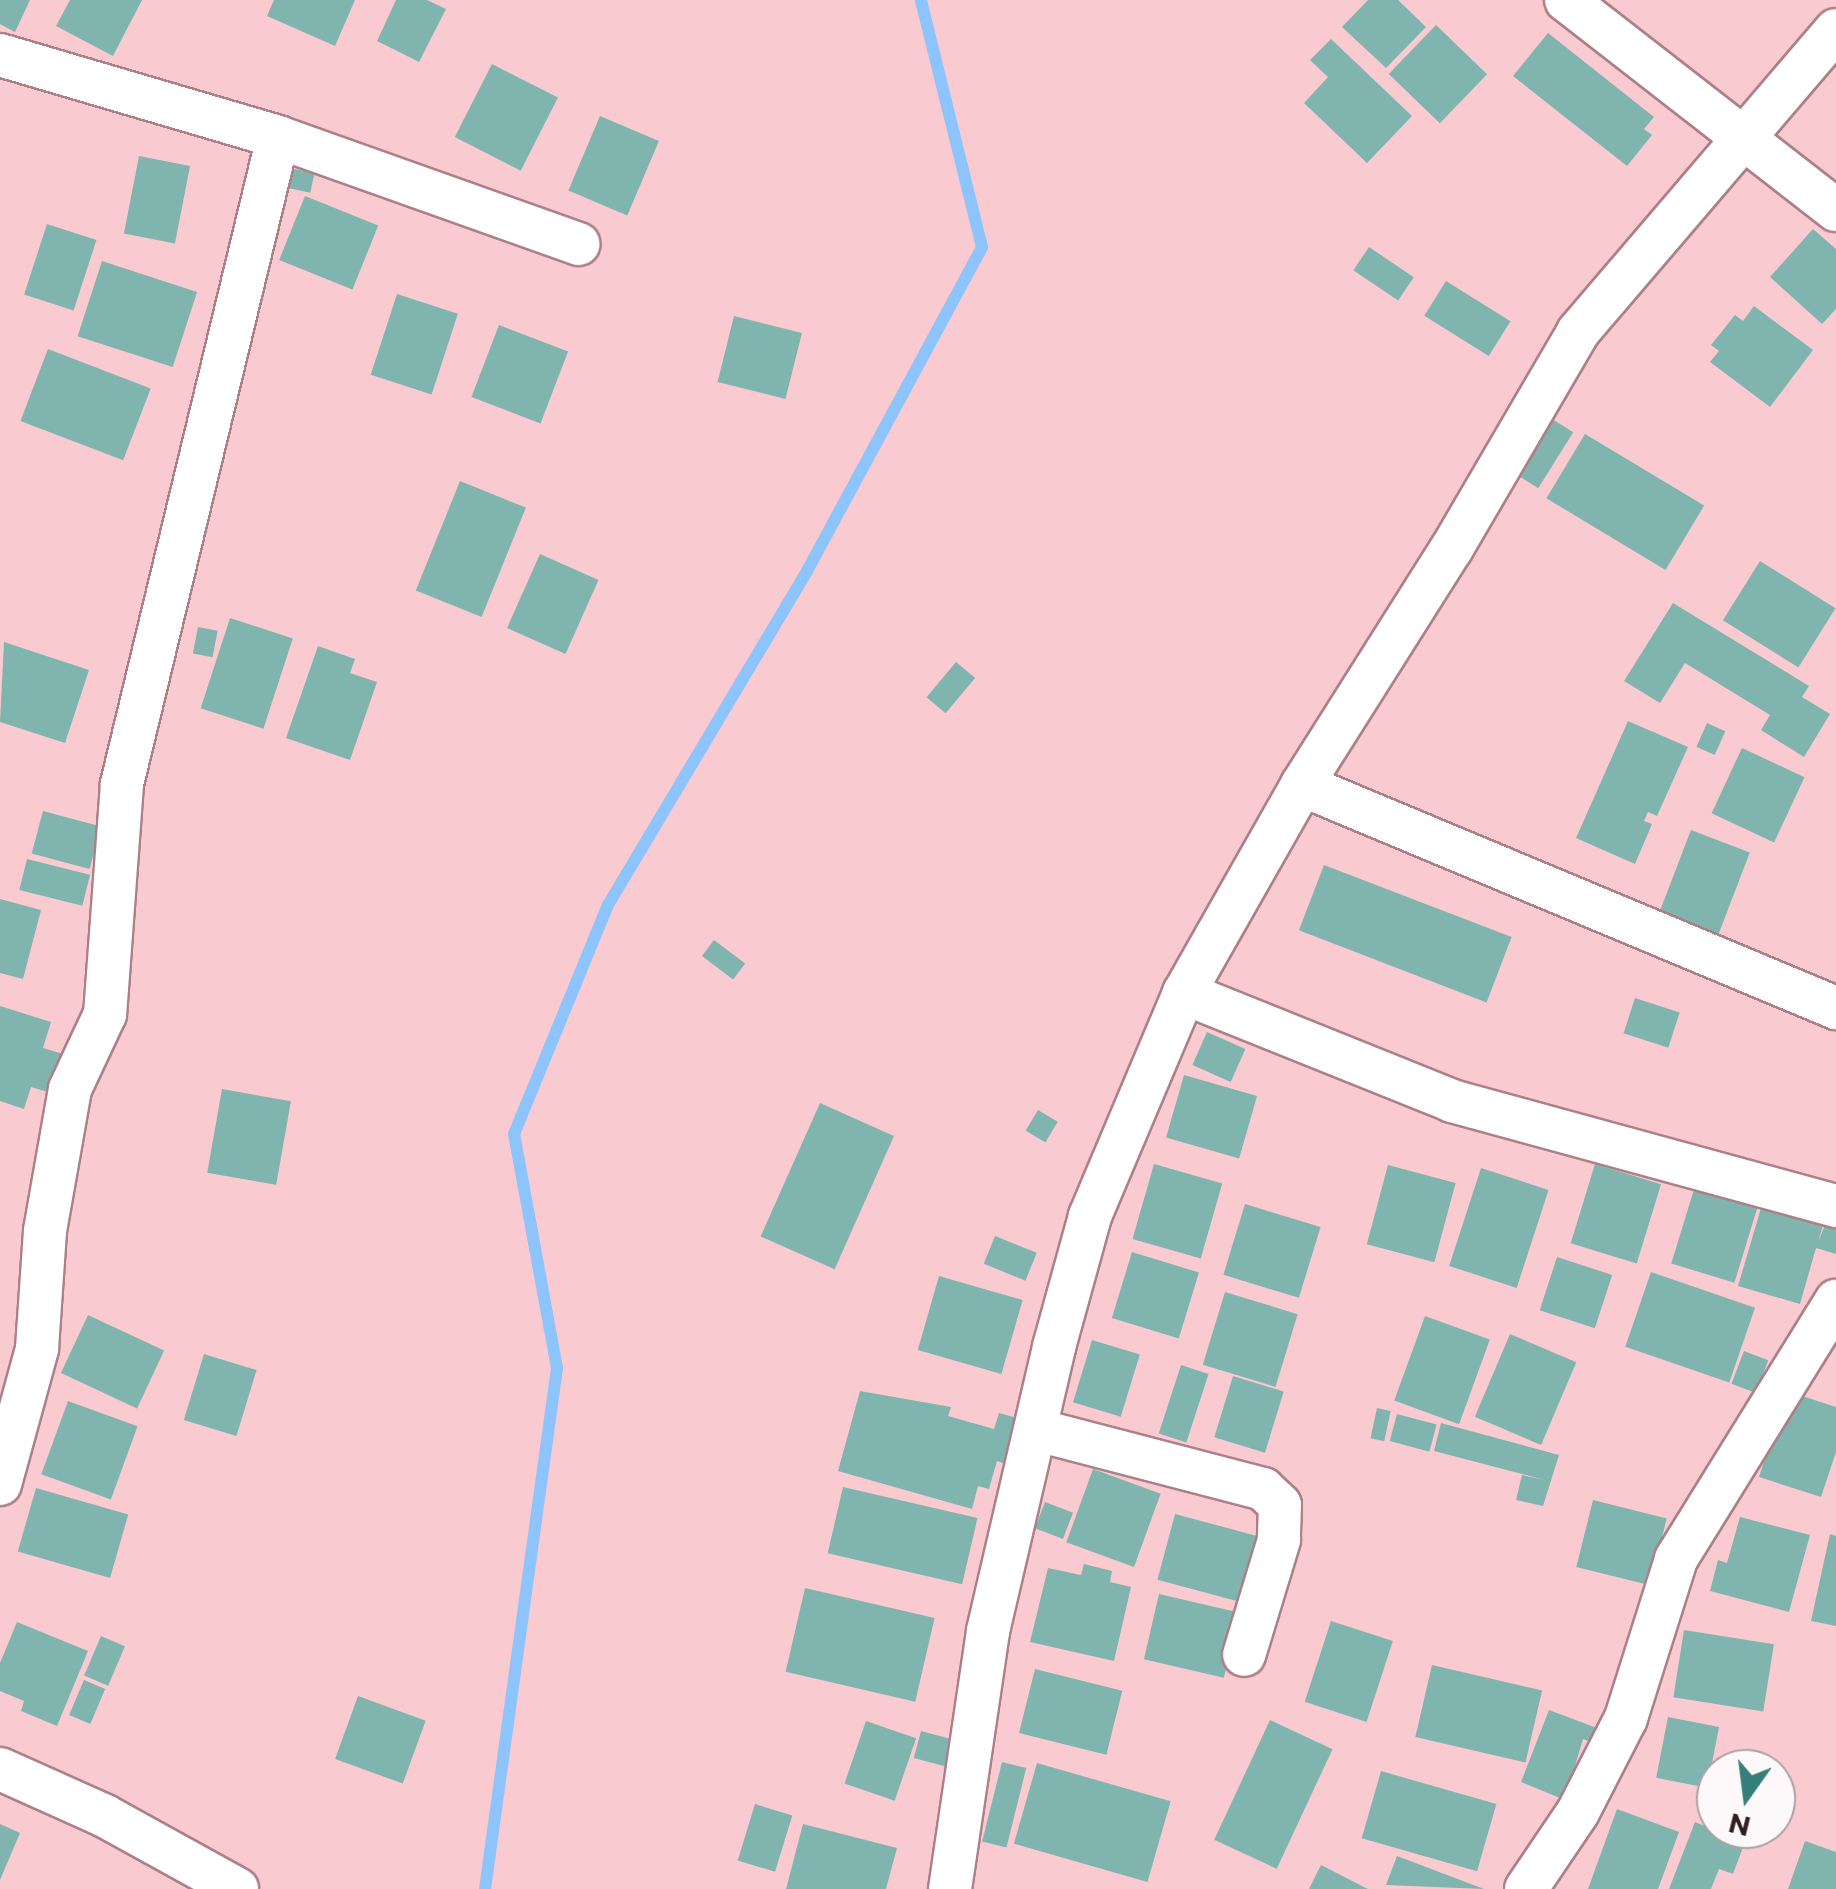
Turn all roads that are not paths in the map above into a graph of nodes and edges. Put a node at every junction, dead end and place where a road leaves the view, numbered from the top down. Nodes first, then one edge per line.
1 (1566, 0) edge
2 (1836, 30) edge
3 (0, 55) edge
4 (278, 137) junction
5 (1740, 138) junction
6 (1836, 210) edge
7 (580, 244) dead end
8 (1302, 785) junction
9 (1184, 992) junction
10 (1836, 1008) edge
11 (1836, 1206) edge
12 (1836, 1301) edge
13 (1037, 1430) junction
14 (0, 1484) edge
15 (1244, 1655) dead end
16 (0, 1769) edge
17 (236, 1889) edge
18 (950, 1889) edge
19 (1526, 1889) edge

1 - 5 street
2 - 5 street
3 - 4 street
4 - 7 street
4 - 14 street
5 - 6 street
5 - 8 street
8 - 9 street
8 - 10 street
9 - 11 street
9 - 13 street
12 - 19 street
13 - 15 street
13 - 18 street
16 - 17 street

